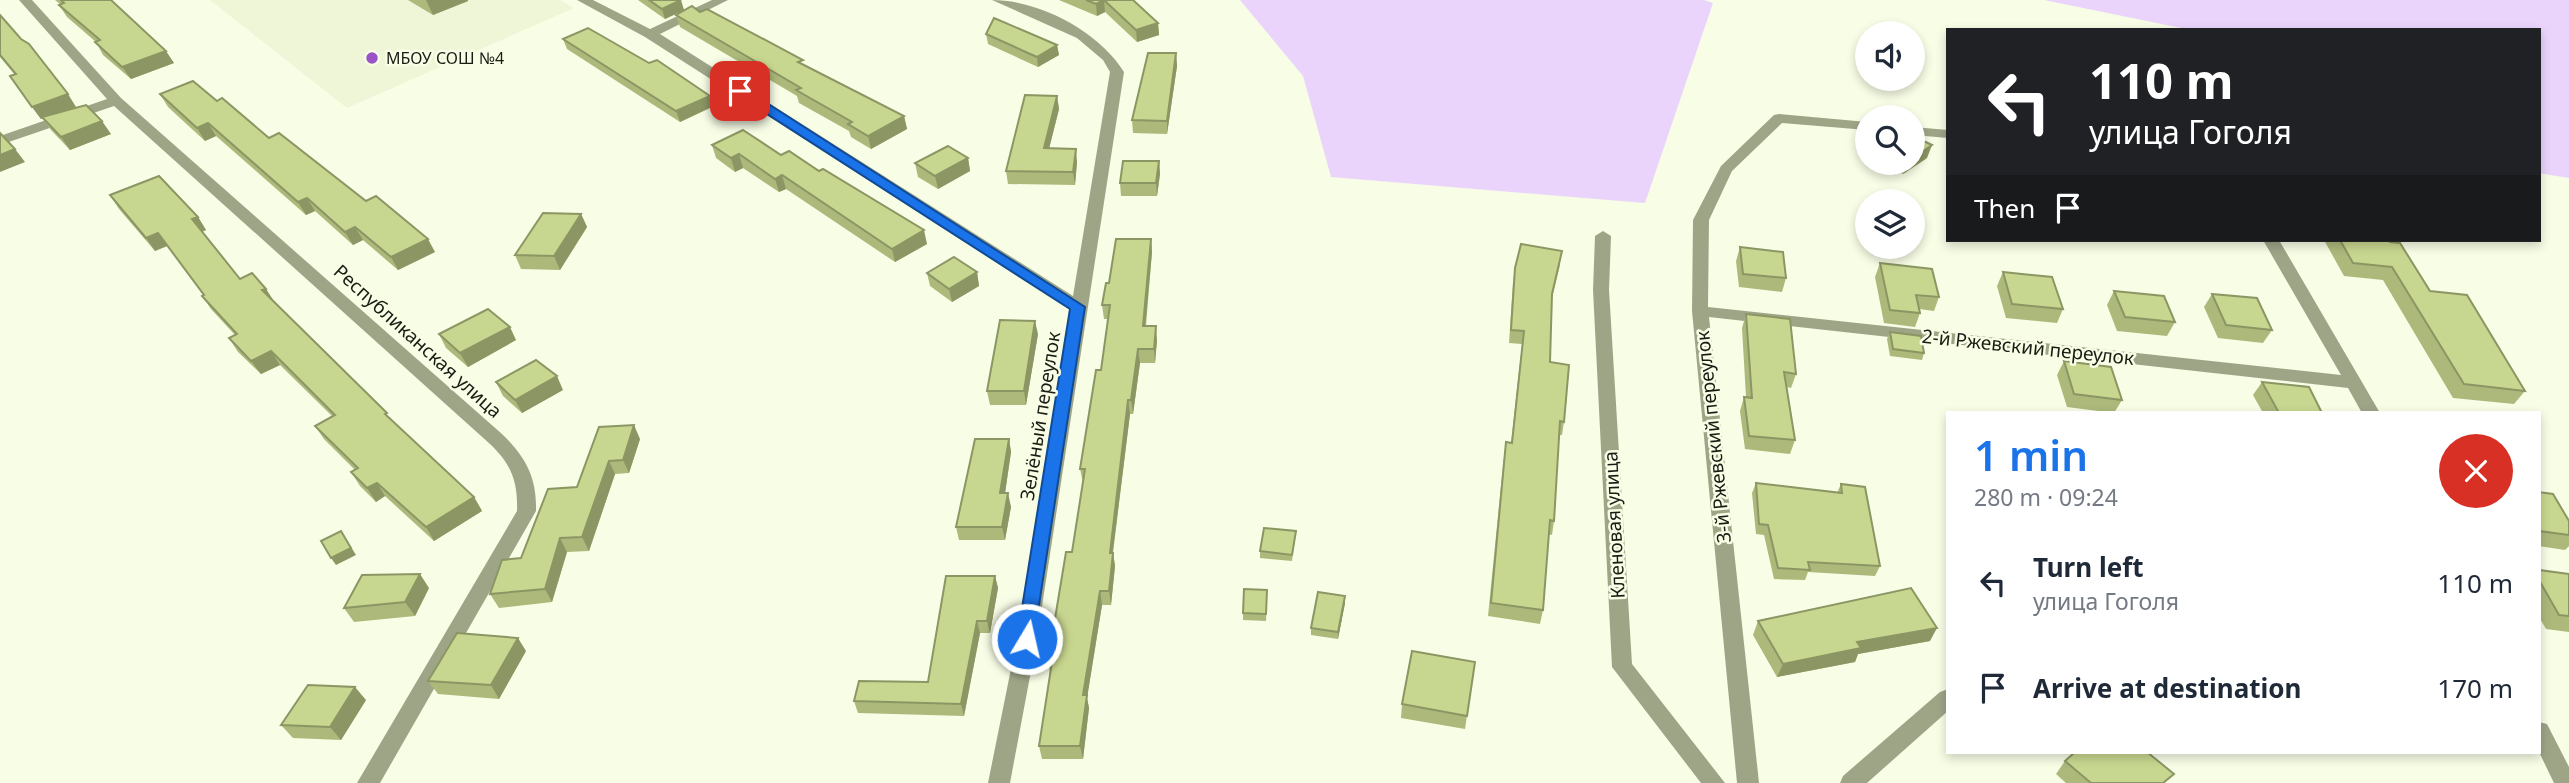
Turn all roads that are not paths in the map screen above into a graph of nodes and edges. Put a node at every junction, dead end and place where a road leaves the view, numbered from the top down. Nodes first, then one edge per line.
1 (25, 0) edge
2 (583, 0) edge
3 (722, 0) edge
4 (998, 0) edge
5 (650, 34) junction
6 (116, 101) junction
7 (1855, 125) edge
8 (1925, 132) edge
9 (1946, 134) edge
10 (0, 141) edge
11 (1603, 236) dead end
12 (2272, 242) edge
13 (1078, 307) junction
14 (1700, 310) junction
15 (2355, 383) junction
16 (2370, 411) edge
17 (1946, 700) edge
18 (2541, 735) edge
19 (368, 783) edge
20 (999, 783) edge
21 (1714, 783) edge
22 (1748, 783) edge
23 (1851, 783) edge
24 (2566, 783) edge

1 - 6 street, Республиканская улица
2 - 5 street
3 - 5 street
4 - 13 street, Зелёный переулок
5 - 13 street
6 - 10 street
6 - 19 street, Республиканская улица
7 - 14 street, 3-й Ржевский переулок
8 - 9 street
11 - 21 street, Кленовая улица
12 - 15 street
13 - 20 street, Зелёный переулок
14 - 15 street, 2-й Ржевский переулок
14 - 22 street, 3-й Ржевский переулок
15 - 16 street
17 - 23 street
18 - 24 street

